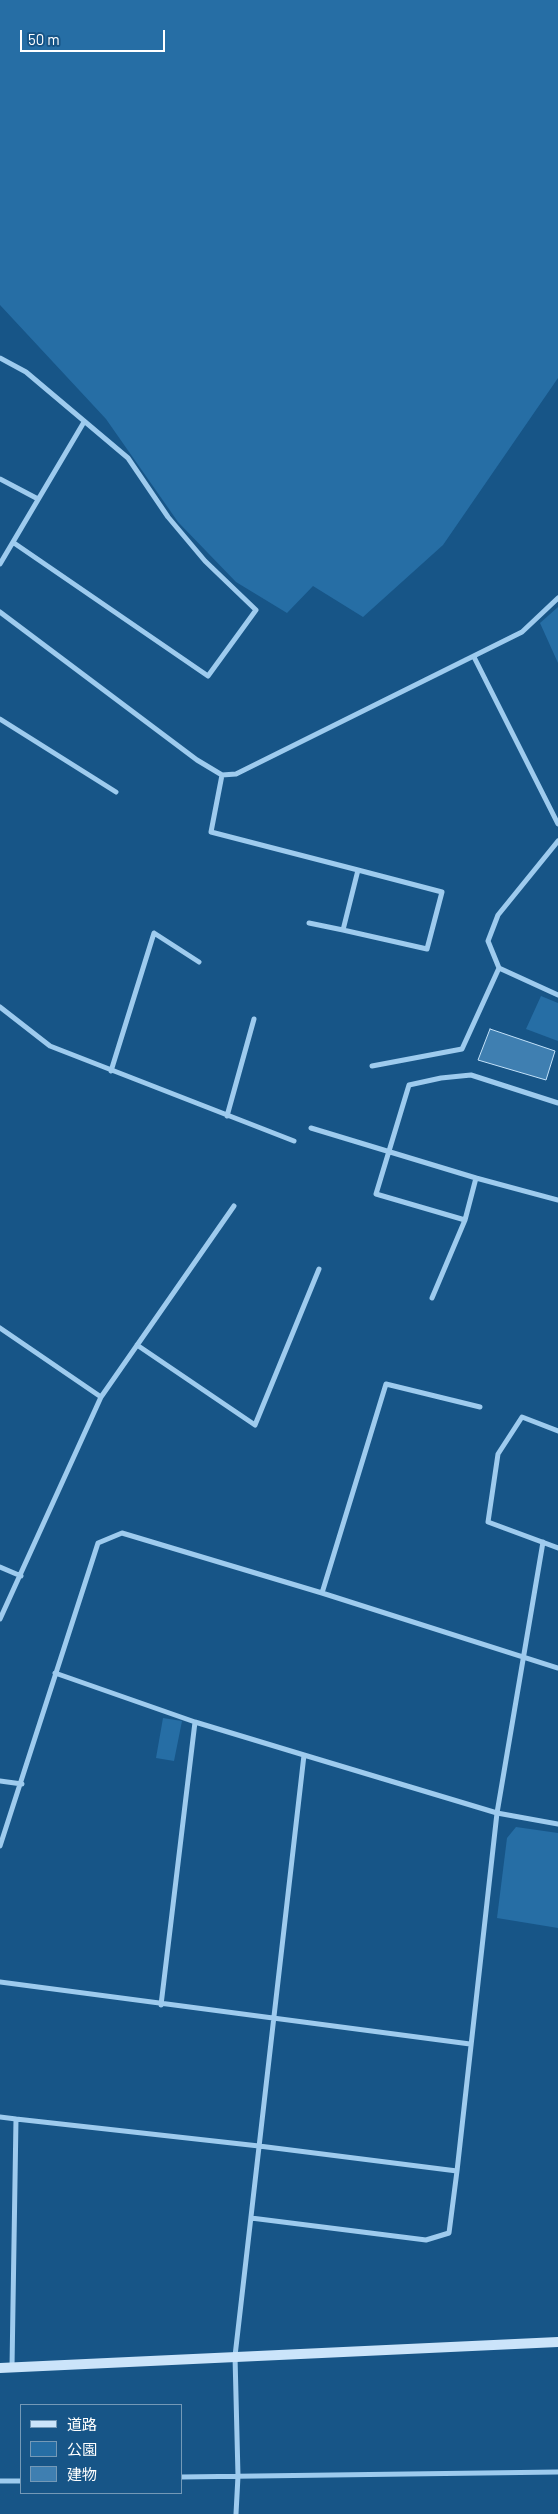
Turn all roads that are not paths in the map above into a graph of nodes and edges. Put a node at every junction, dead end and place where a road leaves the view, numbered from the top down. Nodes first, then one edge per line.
1 (0, 358) edge
2 (84, 422) junction
3 (0, 479) edge
4 (38, 499) junction
5 (14, 543) junction
6 (0, 564) edge
7 (558, 598) edge
8 (0, 612) edge
9 (474, 657) junction
10 (0, 719) edge
11 (222, 775) junction
12 (116, 792) dead end
13 (558, 824) edge
14 (558, 841) edge
15 (358, 870) junction
16 (309, 923) dead end
17 (343, 930) junction
18 (199, 962) dead end
19 (499, 968) junction
20 (558, 995) edge
21 (0, 1007) edge
22 (254, 1019) dead end
23 (372, 1066) dead end
24 (111, 1071) junction
25 (558, 1103) edge
26 (227, 1116) junction
27 (311, 1128) dead end
28 (294, 1141) dead end
29 (388, 1152) junction
30 (476, 1178) junction
31 (558, 1200) edge
32 (234, 1206) dead end
33 (465, 1220) junction
34 (320, 1269) dead end
35 (432, 1298) dead end
36 (0, 1328) edge
37 (137, 1345) junction
38 (101, 1398) junction
39 (480, 1407) dead end
40 (558, 1430) edge
41 (543, 1542) junction
42 (558, 1548) edge
43 (0, 1567) edge
44 (21, 1576) junction
45 (322, 1593) junction
46 (0, 1619) edge
47 (522, 1657) junction
48 (558, 1668) edge
49 (55, 1673) junction
50 (195, 1722) junction
51 (304, 1756) junction
52 (0, 1782) edge
53 (22, 1784) junction
54 (497, 1813) junction
55 (558, 1824) edge
56 (0, 1846) edge
57 (0, 1982) edge
58 (161, 2005) junction
59 (273, 2020) junction
60 (470, 2044) junction
61 (0, 2116) edge
62 (16, 2119) junction
63 (259, 2146) junction
64 (456, 2171) junction
65 (251, 2218) junction
66 (558, 2342) edge
67 (235, 2356) junction
68 (0, 2368) edge
69 (12, 2368) junction
70 (558, 2472) edge
71 (238, 2476) junction
72 (182, 2477) edge
73 (20, 2481) edge
74 (0, 2482) edge
75 (236, 2514) edge

1 - 2 street
2 - 4 street
2 - 5 street
3 - 4 street
4 - 5 street
5 - 6 street
7 - 9 street
8 - 11 street
9 - 11 street
9 - 13 street
10 - 12 street
11 - 15 street
14 - 19 street
15 - 17 street
15 - 17 street
16 - 17 street
18 - 24 street
19 - 20 street
19 - 23 street
21 - 24 street
22 - 26 street
24 - 26 street
25 - 29 street
26 - 28 street
27 - 29 street
29 - 30 street
29 - 33 street
30 - 31 street
30 - 33 street
32 - 37 street
33 - 35 street
34 - 37 street
36 - 38 street
37 - 38 street
38 - 44 street
39 - 45 street
40 - 41 street
41 - 42 street
41 - 47 street
43 - 44 street
44 - 46 street
45 - 47 street
45 - 49 street
47 - 48 street
47 - 54 street
49 - 50 street
49 - 53 street
50 - 51 street
50 - 58 street
51 - 54 street
51 - 59 street
52 - 53 street
53 - 56 street
54 - 55 street
54 - 60 street
57 - 58 street
58 - 59 street
59 - 60 street
59 - 63 street
60 - 64 street
61 - 62 street
62 - 63 street
62 - 69 street
63 - 64 street
63 - 65 street
64 - 65 street
65 - 67 street
66 - 67 street
67 - 69 street
67 - 71 street
68 - 69 street
70 - 71 street
71 - 72 street
71 - 75 street
73 - 74 street

